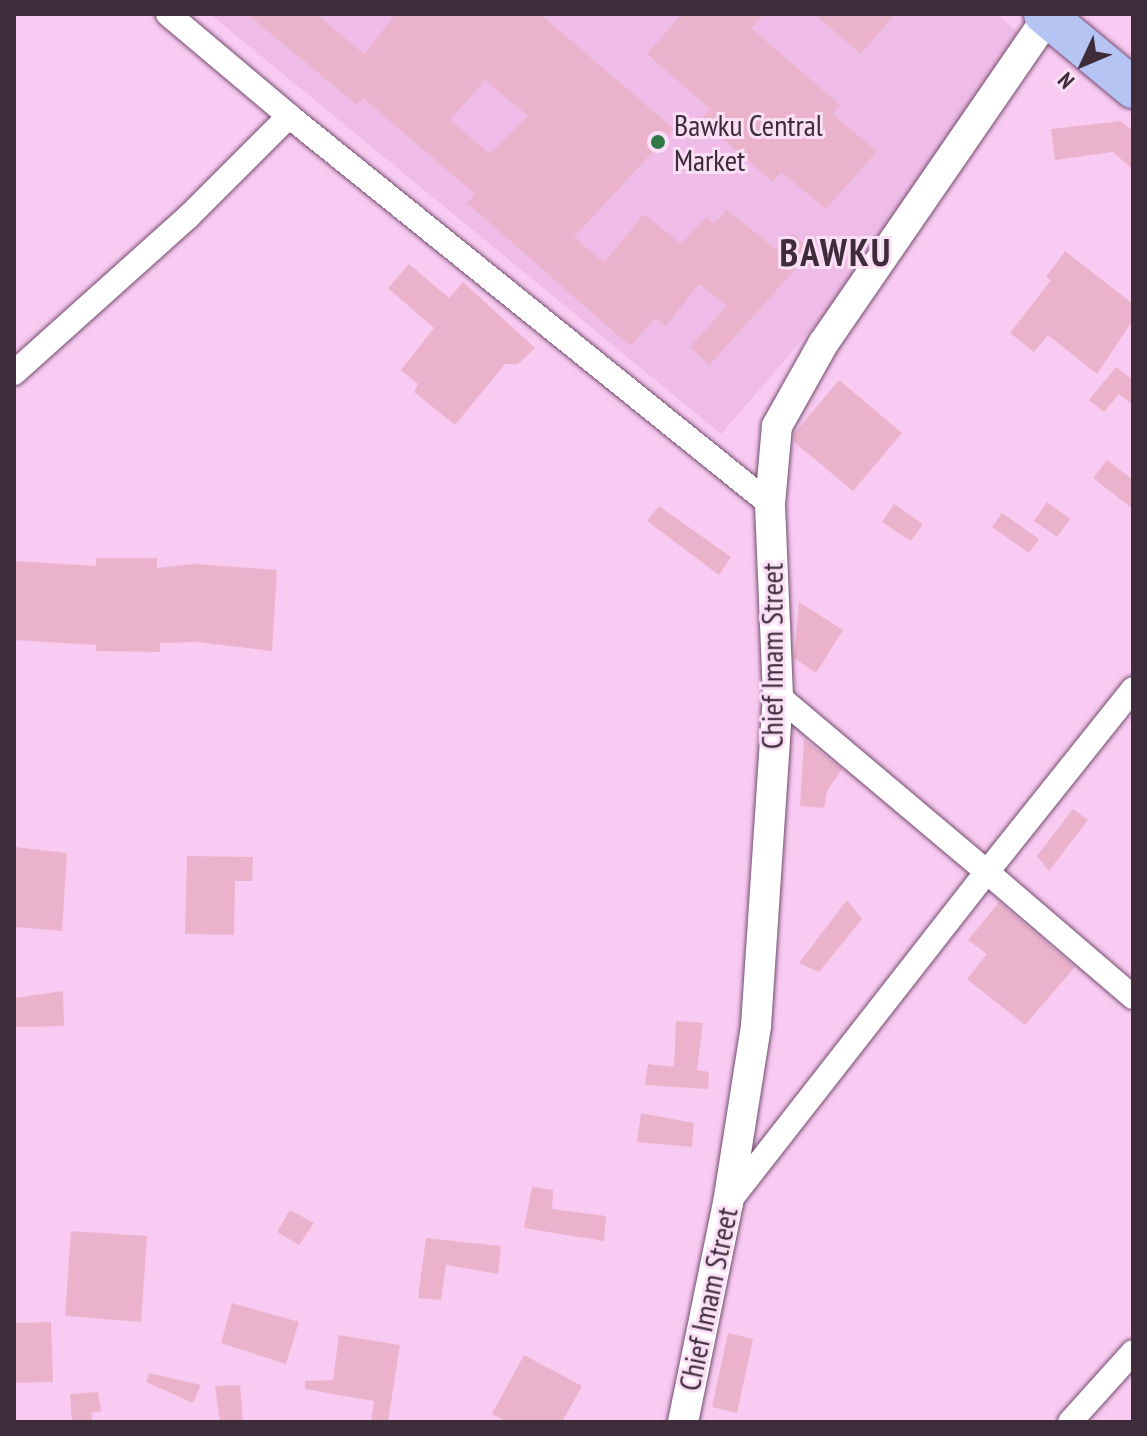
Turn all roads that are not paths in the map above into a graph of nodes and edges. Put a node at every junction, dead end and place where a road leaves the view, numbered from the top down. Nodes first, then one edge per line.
1 (168, 14) edge
2 (1047, 15) edge
3 (1133, 88) edge
4 (289, 116) junction
5 (14, 373) edge
6 (770, 504) junction
7 (1133, 689) edge
8 (778, 696) junction
9 (987, 872) junction
10 (1133, 997) edge
11 (728, 1203) junction
12 (1133, 1352) edge
13 (683, 1422) edge
14 (1070, 1422) edge

1 - 4 street
2 - 3 highway
2 - 6 street, Chief Imam Street
4 - 5 street
4 - 6 street
6 - 8 street, Chief Imam Street
7 - 9 street
8 - 9 street
8 - 11 street, Chief Imam Street
9 - 10 street
9 - 11 street
11 - 13 street, Chief Imam Street
12 - 14 street

